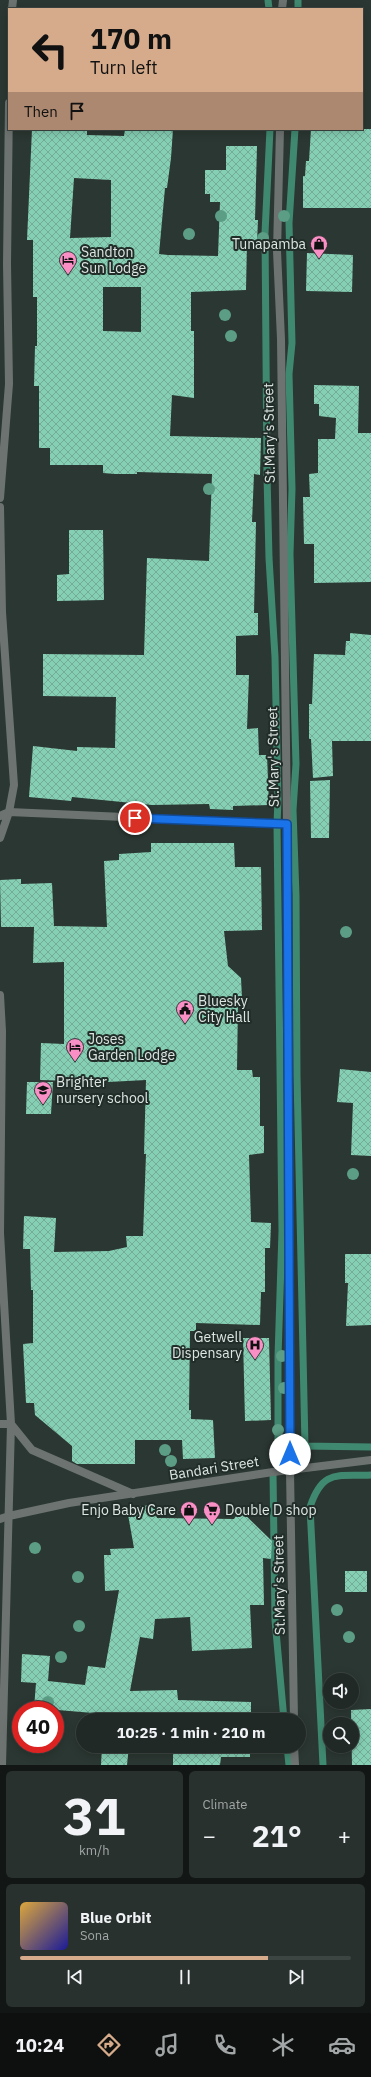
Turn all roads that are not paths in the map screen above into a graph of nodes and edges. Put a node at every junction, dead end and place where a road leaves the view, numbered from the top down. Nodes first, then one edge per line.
1 (9, 130) edge
2 (280, 130) edge
3 (0, 498) edge
4 (0, 507) edge
5 (9, 812) junction
6 (0, 816) edge
7 (287, 824) junction
8 (0, 838) edge
9 (0, 995) edge
10 (0, 1424) edge
11 (11, 1424) junction
12 (371, 1460) edge
13 (290, 1470) junction
14 (133, 1494) junction
15 (9, 1516) junction
16 (0, 1519) edge
17 (294, 1713) edge
18 (294, 1753) edge
19 (2, 1765) edge
20 (295, 1765) edge

1 - 3 street
2 - 7 street, St.Mary's Street
4 - 5 street
5 - 6 street
5 - 7 street
5 - 8 street
7 - 13 street, St.Mary's Street
9 - 11 street
10 - 11 street
11 - 14 street
11 - 15 street
12 - 13 street, Bandari Street
13 - 14 street, Bandari Street
13 - 17 street, St.Mary's Street
14 - 15 street, Bandari Street
15 - 16 street, Bandari Street
15 - 19 street
18 - 20 street

